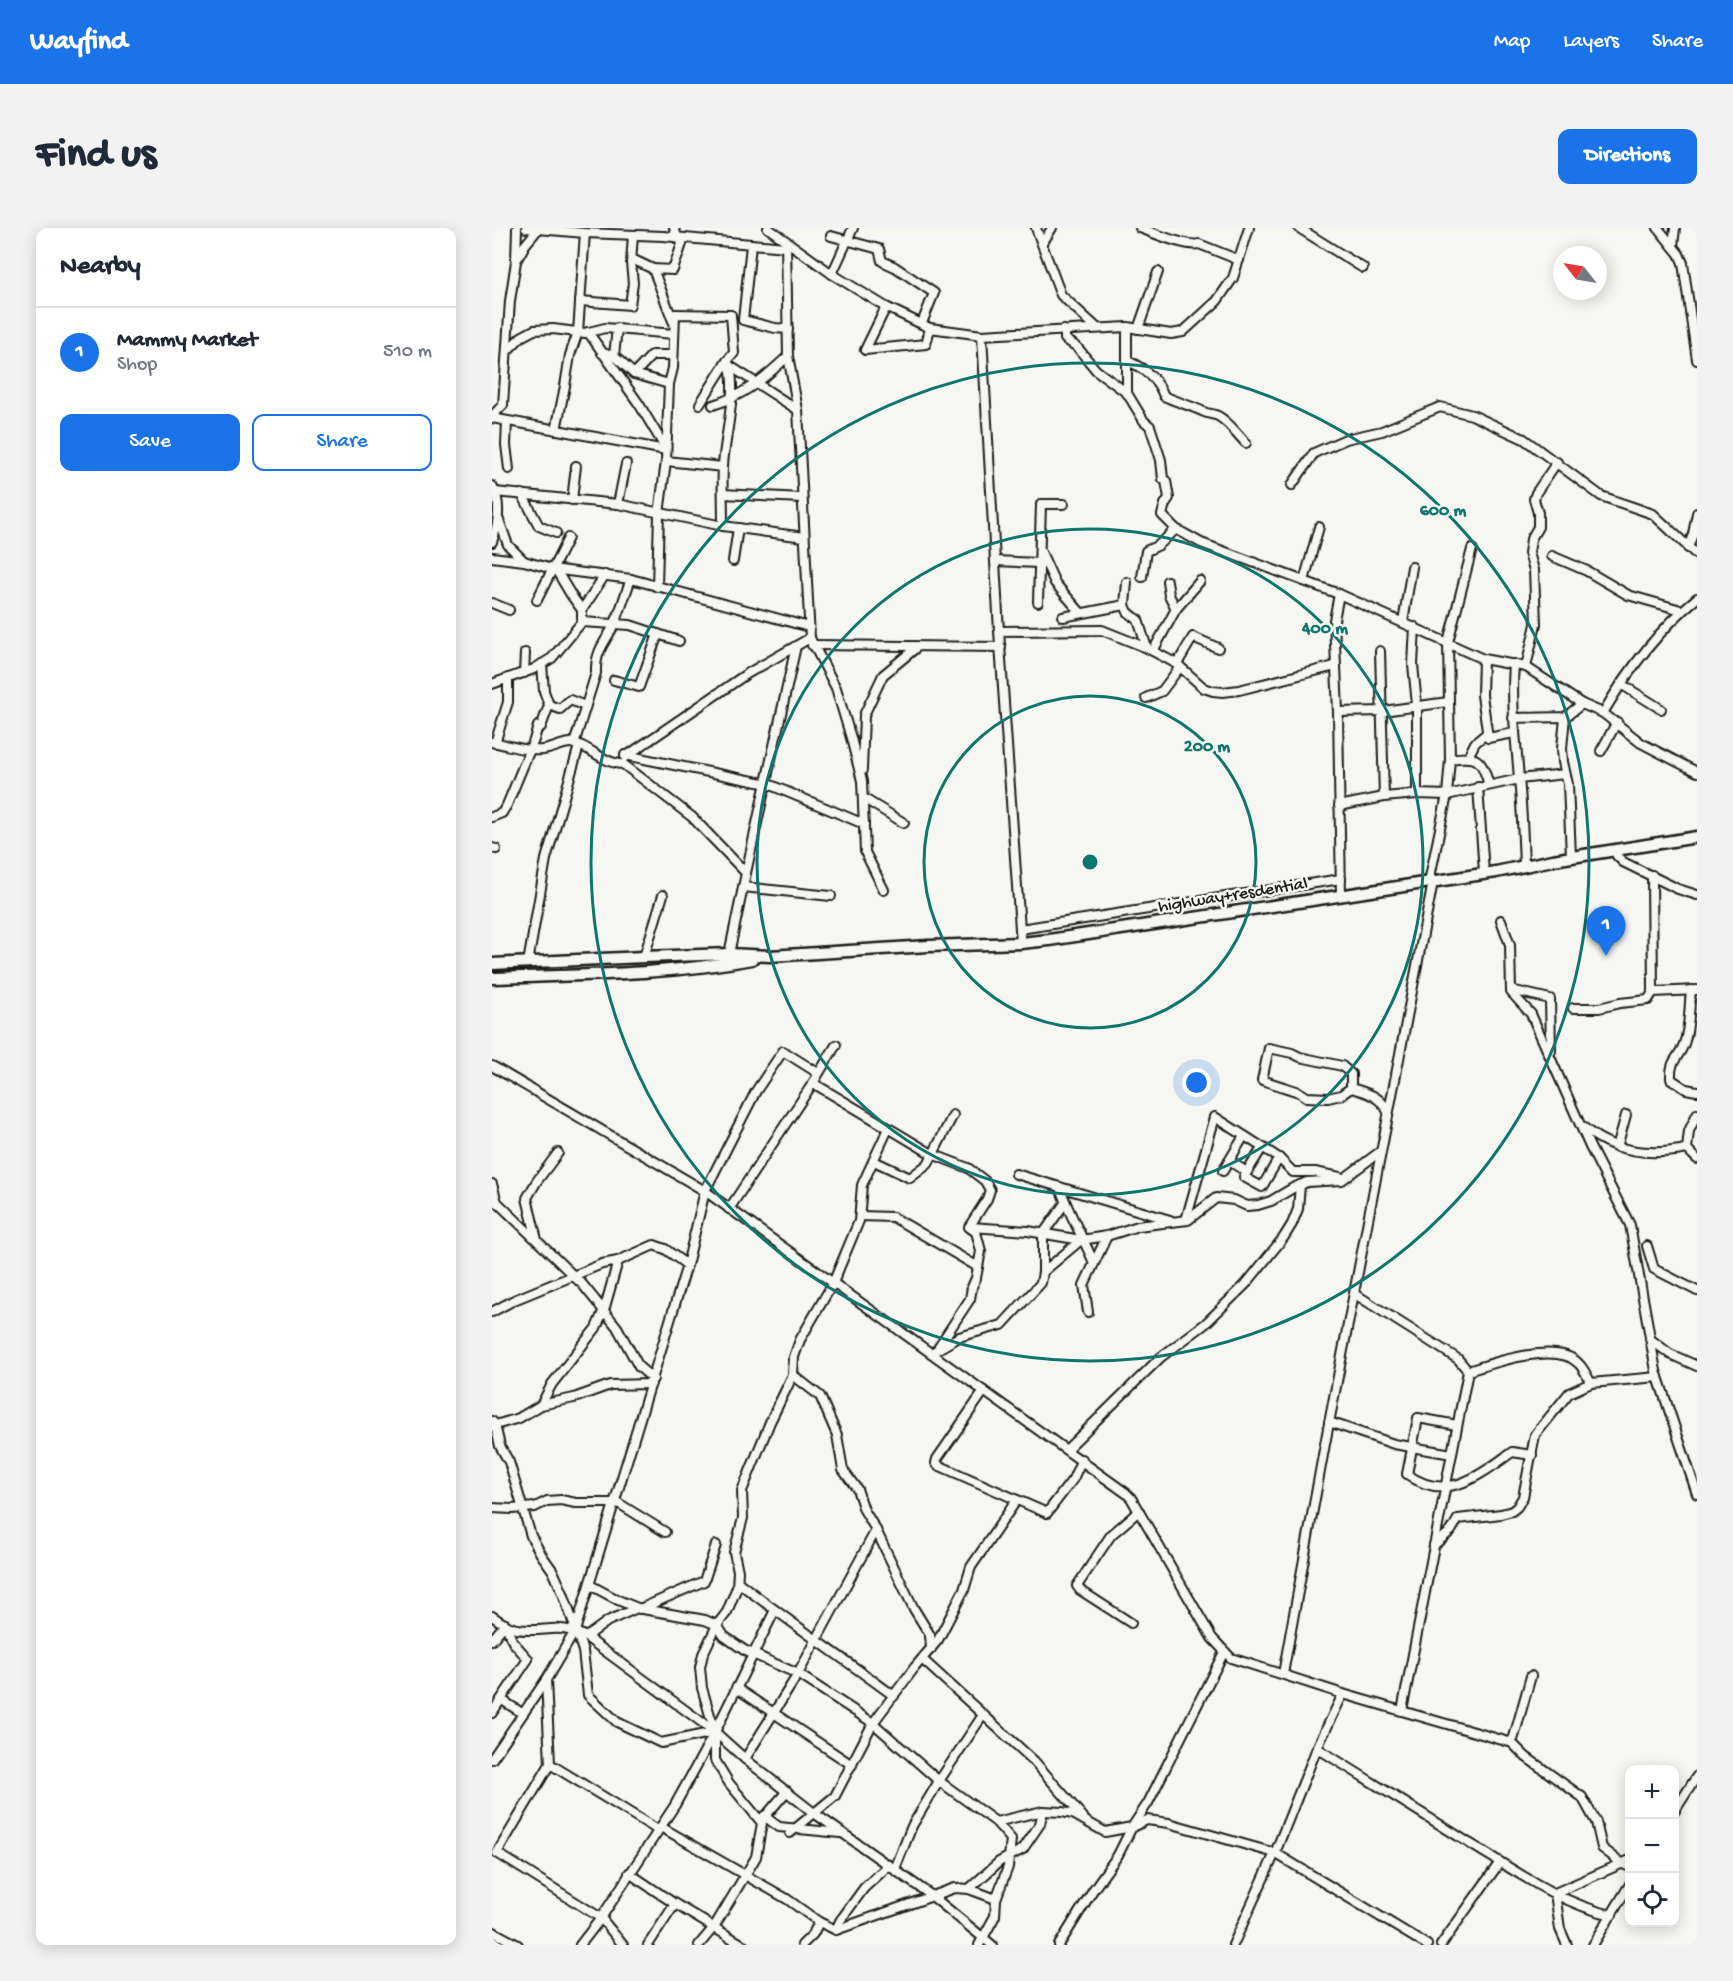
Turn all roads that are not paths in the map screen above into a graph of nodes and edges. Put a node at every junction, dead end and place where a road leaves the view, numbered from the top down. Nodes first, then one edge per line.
1 (517, 228) edge
2 (526, 228) edge
3 (538, 228) edge
4 (674, 228) edge
5 (768, 228) edge
6 (853, 228) edge
7 (1036, 228) edge
8 (1052, 228) edge
9 (1140, 228) edge
10 (1249, 228) edge
11 (1299, 228) edge
12 (1659, 228) edge
13 (1675, 228) edge
14 (585, 233) junction
15 (633, 235) junction
16 (831, 236) dead end
17 (681, 238) junction
18 (849, 240) junction
19 (786, 244) junction
20 (1042, 244) junction
21 (751, 245) junction
22 (1672, 246) junction
23 (632, 259) junction
24 (1239, 260) junction
25 (516, 261) junction
26 (1363, 268) dead end
27 (653, 269) junction
28 (1158, 272) dead end
29 (832, 274) junction
30 (580, 301) junction
31 (886, 307) junction
32 (922, 323) junction
33 (1127, 327) junction
34 (617, 328) junction
35 (930, 328) junction
36 (1097, 328) junction
37 (788, 329) junction
38 (1138, 329) junction
39 (674, 330) junction
40 (1063, 330) junction
41 (578, 332) junction
42 (588, 332) junction
43 (982, 335) junction
44 (508, 350) junction
45 (602, 353) junction
46 (672, 355) junction
47 (614, 356) junction
48 (788, 356) junction
49 (1697, 360) edge
50 (1128, 361) junction
51 (729, 363) junction
52 (634, 374) junction
53 (669, 384) junction
54 (757, 385) junction
55 (1127, 393) junction
56 (732, 397) junction
57 (700, 404) dead end
58 (713, 405) dead end
59 (798, 410) junction
60 (492, 417) edge
61 (507, 421) junction
62 (556, 430) junction
63 (1246, 443) dead end
64 (666, 450) junction
65 (666, 461) junction
66 (1557, 462) junction
67 (626, 464) dead end
68 (576, 466) dead end
69 (723, 467) junction
70 (509, 469) dead end
71 (1292, 485) dead end
72 (494, 489) edge
73 (522, 494) junction
74 (723, 494) junction
75 (802, 498) junction
76 (572, 500) junction
77 (618, 504) junction
78 (1064, 504) dead end
79 (1697, 513) edge
80 (659, 514) junction
81 (499, 519) junction
82 (723, 526) junction
83 (1318, 527) dead end
84 (738, 528) junction
85 (1176, 529) junction
86 (556, 533) dead end
87 (804, 537) junction
88 (568, 538) dead end
89 (492, 542) edge
90 (1039, 548) junction
91 (1688, 548) junction
92 (1472, 549) dead end
93 (1697, 555) edge
94 (1552, 556) dead end
95 (492, 557) edge
96 (524, 561) junction
97 (733, 561) dead end
98 (995, 561) junction
99 (1039, 563) junction
100 (1412, 567) dead end
101 (554, 568) junction
102 (605, 574) junction
103 (1142, 577) dead end
104 (631, 579) junction
105 (1167, 581) dead end
106 (1200, 581) dead end
107 (1304, 581) junction
108 (1127, 582) dead end
109 (657, 587) junction
110 (1339, 594) junction
111 (1697, 598) edge
112 (537, 600) dead end
113 (1038, 602) dead end
114 (492, 603) edge
115 (1125, 605) junction
116 (1697, 606) edge
117 (1684, 608) junction
118 (1176, 609) junction
119 (509, 610) dead end
120 (582, 610) junction
121 (1081, 613) junction
122 (1063, 616) dead end
123 (582, 622) junction
124 (1403, 622) junction
125 (614, 624) junction
126 (809, 627) junction
127 (1415, 627) junction
128 (999, 631) junction
129 (658, 634) junction
130 (679, 641) dead end
131 (811, 641) junction
132 (1448, 642) junction
133 (796, 646) junction
134 (917, 647) junction
135 (1001, 647) junction
136 (1218, 648) dead end
137 (1150, 649) junction
138 (1380, 651) dead end
139 (525, 653) dead end
140 (1483, 659) junction
141 (542, 664) junction
142 (1514, 664) junction
143 (1179, 666) junction
144 (1335, 666) junction
145 (1526, 667) junction
146 (524, 673) junction
147 (508, 678) junction
148 (614, 680) dead end
149 (492, 684) edge
150 (1621, 684) junction
151 (1146, 698) dead end
152 (1448, 702) junction
153 (1582, 704) junction
154 (549, 705) junction
155 (1417, 705) junction
156 (585, 706) junction
157 (1660, 709) dead end
158 (1383, 711) junction
159 (1338, 712) junction
160 (1603, 713) junction
161 (1565, 717) junction
162 (1513, 718) junction
163 (1617, 722) junction
164 (1487, 733) junction
165 (1514, 733) junction
166 (495, 744) edge
167 (577, 745) junction
168 (530, 750) junction
169 (1600, 750) dead end
170 (625, 755) junction
171 (1468, 757) junction
172 (1450, 759) junction
173 (623, 764) junction
174 (1697, 772) edge
175 (1565, 774) junction
176 (1519, 779) junction
177 (862, 781) junction
178 (766, 783) junction
179 (1489, 785) junction
180 (1479, 787) junction
181 (1417, 794) junction
182 (1447, 795) junction
183 (1384, 797) junction
184 (863, 798) junction
185 (1339, 806) junction
186 (492, 817) edge
187 (904, 823) dead end
188 (864, 824) junction
189 (1697, 837) edge
190 (1615, 850) junction
191 (1571, 857) junction
192 (1524, 866) junction
193 (746, 873) junction
194 (1484, 873) junction
195 (1652, 875) junction
196 (1341, 879) junction
197 (1431, 882) junction
198 (743, 887) junction
199 (884, 890) dead end
200 (663, 895) dead end
201 (1697, 895) edge
202 (831, 896) dead end
203 (1341, 896) junction
204 (1501, 920) dead end
205 (1020, 929) junction
206 (1021, 943) junction
207 (729, 954) junction
208 (770, 956) junction
209 (644, 957) junction
210 (528, 963) junction
211 (492, 964) edge
212 (492, 978) edge
213 (1511, 990) junction
214 (1694, 990) edge
215 (1653, 992) junction
216 (1573, 1008) dead end
217 (836, 1045) dead end
218 (1551, 1056) junction
219 (492, 1066) edge
220 (818, 1072) junction
221 (813, 1083) junction
222 (1351, 1088) junction
223 (1697, 1091) edge
224 (1388, 1112) junction
225 (1626, 1114) dead end
226 (1697, 1114) edge
227 (953, 1115) dead end
228 (1582, 1126) junction
229 (888, 1129) junction
230 (1244, 1136) junction
231 (1617, 1147) junction
232 (1262, 1148) junction
233 (1687, 1149) junction
234 (1381, 1151) junction
235 (558, 1153) dead end
236 (932, 1154) junction
237 (1279, 1158) junction
238 (1697, 1159) edge
239 (874, 1161) junction
240 (1229, 1161) junction
241 (1224, 1171) dead end
242 (1247, 1172) junction
243 (1016, 1174) dead end
244 (1345, 1178) junction
245 (492, 1184) edge
246 (1300, 1185) junction
247 (1060, 1186) junction
248 (705, 1191) junction
249 (1065, 1203) junction
250 (729, 1209) junction
251 (860, 1216) junction
252 (1186, 1220) junction
253 (1175, 1221) junction
254 (969, 1227) junction
255 (1043, 1234) junction
256 (1107, 1236) junction
257 (1082, 1240) junction
258 (538, 1242) junction
259 (1647, 1246) dead end
260 (618, 1261) junction
261 (1094, 1263) junction
262 (687, 1265) junction
263 (978, 1267) junction
264 (1043, 1272) junction
265 (574, 1277) junction
266 (832, 1283) junction
267 (1696, 1288) edge
268 (1355, 1294) junction
269 (603, 1311) junction
270 (492, 1312) edge
271 (1088, 1312) dead end
272 (1650, 1339) junction
273 (935, 1350) junction
274 (1697, 1366) edge
275 (1468, 1371) junction
276 (793, 1375) junction
277 (1658, 1377) junction
278 (652, 1382) junction
279 (1591, 1383) junction
280 (984, 1391) junction
281 (541, 1405) junction
282 (1329, 1422) junction
283 (493, 1424) edge
284 (1457, 1425) junction
285 (1411, 1447) junction
286 (1066, 1449) junction
287 (1452, 1454) junction
288 (1532, 1455) junction
289 (1082, 1459) junction
290 (1446, 1486) junction
291 (1697, 1494) edge
292 (1016, 1501) junction
293 (615, 1502) junction
294 (492, 1508) edge
295 (523, 1508) junction
296 (1139, 1511) junction
297 (876, 1530) junction
298 (665, 1532) dead end
299 (716, 1545) dead end
300 (1434, 1545) junction
301 (738, 1582) junction
302 (590, 1585) junction
303 (640, 1609) junction
304 (775, 1610) junction
305 (492, 1617) edge
306 (1131, 1623) dead end
307 (505, 1624) junction
308 (717, 1625) junction
309 (575, 1631) junction
310 (586, 1637) junction
311 (817, 1638) junction
312 (492, 1640) edge
313 (931, 1650) junction
314 (1224, 1652) junction
315 (753, 1654) junction
316 (922, 1659) junction
317 (798, 1674) junction
318 (1283, 1674) junction
319 (1531, 1676) dead end
320 (546, 1680) junction
321 (736, 1688) junction
322 (1343, 1694) junction
323 (894, 1696) junction
324 (502, 1700) junction
325 (1402, 1711) junction
326 (774, 1712) junction
327 (492, 1713) edge
328 (522, 1713) junction
329 (983, 1715) junction
330 (873, 1723) junction
331 (715, 1732) junction
332 (1511, 1742) junction
333 (1317, 1748) junction
334 (492, 1759) edge
335 (746, 1759) junction
336 (550, 1764) junction
337 (852, 1765) junction
338 (1697, 1776) edge
339 (939, 1780) junction
340 (787, 1791) junction
341 (1679, 1804) edge
342 (1043, 1811) junction
343 (814, 1813) junction
344 (763, 1820) junction
345 (996, 1822) junction
346 (1088, 1823) junction
347 (1132, 1827) junction
348 (659, 1829) junction
349 (793, 1831) junction
350 (843, 1833) junction
351 (1275, 1853) junction
352 (495, 1856) edge
353 (1008, 1858) junction
354 (1500, 1862) junction
355 (1625, 1863) edge
356 (1625, 1865) edge
357 (892, 1867) junction
358 (629, 1872) junction
359 (744, 1876) junction
360 (969, 1888) junction
361 (1625, 1891) edge
362 (1555, 1893) junction
363 (932, 1896) junction
364 (996, 1899) junction
365 (675, 1904) junction
366 (1612, 1915) junction
367 (601, 1918) junction
368 (819, 1922) junction
369 (714, 1927) junction
370 (836, 1930) junction
371 (492, 1931) edge
372 (981, 1942) edge
373 (518, 1945) edge
374 (580, 1945) edge
375 (623, 1945) edge
376 (648, 1945) edge
377 (699, 1945) edge
378 (743, 1945) edge
379 (802, 1945) edge
380 (992, 1945) edge
381 (1059, 1945) edge
382 (1233, 1945) edge
383 (1426, 1945) edge
384 (1441, 1945) edge
385 (1567, 1945) edge
386 (1593, 1945) edge

1 - 25 street
2 - 3 street
3 - 14 street
3 - 25 street
4 - 17 street
5 - 19 street
6 - 18 street
7 - 20 street
8 - 20 street
9 - 24 street
10 - 24 street
11 - 26 street
12 - 22 street
13 - 22 street
14 - 15 street
14 - 30 street
15 - 17 street
15 - 23 street
16 - 18 street
17 - 21 street
17 - 27 street
18 - 29 street
18 - 32 street
19 - 21 street
19 - 29 street
19 - 37 street
20 - 36 street
21 - 37 street
22 - 49 street
23 - 27 street
23 - 30 street
24 - 38 street
25 - 44 street
27 - 39 street
28 - 38 street
29 - 31 street
30 - 41 street
31 - 32 street
31 - 35 street
32 - 35 street
33 - 36 street
33 - 38 street
33 - 50 street
34 - 39 street
34 - 42 street
34 - 47 street
35 - 43 street
36 - 40 street
37 - 48 street
39 - 46 street
39 - 51 street
40 - 43 street
40 - 55 street
41 - 42 street
41 - 44 street
41 - 62 street
42 - 45 street
43 - 98 street
44 - 60 street
45 - 47 street
45 - 64 street
46 - 52 street
46 - 53 street
47 - 52 street
48 - 54 street
48 - 59 street
50 - 55 street
50 - 63 street
51 - 54 street
51 - 56 street
51 - 57 street
52 - 53 street
53 - 64 street
54 - 56 street
54 - 59 street
55 - 85 street
56 - 58 street
56 - 69 street
59 - 75 street
60 - 61 street
61 - 62 street
61 - 70 street
62 - 64 street
64 - 65 street
65 - 69 street
65 - 80 street
66 - 71 street
66 - 91 street
66 - 145 street
67 - 77 street
68 - 76 street
69 - 74 street
72 - 73 street
72 - 81 street
73 - 76 street
73 - 86 street
74 - 75 street
74 - 82 street
75 - 87 street
76 - 77 street
77 - 80 street
78 - 90 street
79 - 91 street
80 - 82 street
80 - 109 street
81 - 89 street
81 - 96 street
82 - 84 street
83 - 107 street
84 - 87 street
84 - 97 street
85 - 103 street
85 - 107 street
87 - 126 street
88 - 101 street
90 - 99 street
90 - 121 street
91 - 93 street
92 - 132 street
94 - 117 street
95 - 96 street
96 - 101 street
98 - 99 street
98 - 128 street
99 - 113 street
100 - 124 street
101 - 102 street
101 - 112 street
101 - 120 street
102 - 104 street
102 - 120 street
104 - 109 street
104 - 125 street
105 - 118 street
106 - 118 street
107 - 110 street
108 - 115 street
109 - 126 street
110 - 124 street
110 - 144 street
111 - 117 street
114 - 119 street
115 - 121 street
115 - 137 street
116 - 117 street
117 - 150 street
118 - 137 street
120 - 123 street
121 - 122 street
123 - 125 street
123 - 141 street
124 - 127 street
125 - 129 street
125 - 156 street
126 - 131 street
127 - 132 street
127 - 155 street
128 - 135 street
128 - 137 street
129 - 130 street
129 - 148 street
131 - 133 street
131 - 134 street
131 - 177 street
132 - 140 street
132 - 152 street
133 - 170 street
133 - 178 street
134 - 135 street
134 - 177 street
135 - 205 street
136 - 143 street
137 - 143 street
138 - 158 street
139 - 146 street
140 - 142 street
140 - 164 street
141 - 146 street
141 - 154 street
142 - 145 street
142 - 162 street
143 - 144 street
143 - 151 street
144 - 159 street
145 - 153 street
146 - 147 street
147 - 149 street
147 - 166 street
150 - 157 street
150 - 160 street
152 - 155 street
152 - 172 street
153 - 160 street
153 - 161 street
154 - 156 street
154 - 168 street
155 - 158 street
155 - 181 street
156 - 167 street
158 - 159 street
158 - 183 street
159 - 185 street
160 - 163 street
161 - 162 street
161 - 175 street
162 - 165 street
163 - 169 street
163 - 174 street
164 - 165 street
164 - 171 street
165 - 176 street
166 - 168 street
167 - 168 street
167 - 173 street
167 - 210 street
168 - 186 street
170 - 173 street
170 - 178 street
171 - 172 street
171 - 179 street
172 - 182 street
173 - 193 street
175 - 176 street
175 - 191 street
176 - 179 street
176 - 192 street
177 - 184 street
178 - 188 street
178 - 193 street
179 - 180 street
180 - 182 street
180 - 194 street
181 - 182 street
181 - 183 street
182 - 197 street
183 - 185 street
184 - 187 street
184 - 188 street
185 - 196 street
188 - 199 street
189 - 190 highway, highway+resdential
190 - 191 highway, highway+resdential
190 - 195 street
191 - 192 highway, highway+resdential
192 - 194 highway, highway+resdential
193 - 198 street
194 - 197 highway, highway+resdential
195 - 201 street
195 - 215 street
196 - 203 street
196 - 205 street
197 - 203 highway, highway+resdential
197 - 224 street
198 - 202 street
198 - 207 street
200 - 209 street
203 - 206 highway, highway+resdential
204 - 213 street
205 - 206 street
206 - 208 highway, highway+resdential
207 - 208 highway
207 - 209 highway
208 - 212 highway
209 - 210 highway
210 - 211 highway
213 - 218 street
213 - 218 street
214 - 215 street
214 - 223 street
215 - 216 street
217 - 220 street
218 - 228 street
219 - 248 street
220 - 221 street
220 - 248 street
221 - 229 street
221 - 250 street
222 - 222 street
222 - 224 street
224 - 234 street
225 - 231 street
226 - 233 street
227 - 236 street
228 - 231 street
228 - 272 street
229 - 236 street
229 - 239 street
230 - 232 street
230 - 240 street
230 - 252 street
231 - 233 street
232 - 237 street
232 - 242 street
233 - 238 street
234 - 244 street
234 - 268 street
235 - 258 street
236 - 239 street
236 - 254 street
237 - 242 street
237 - 244 street
239 - 251 street
240 - 241 street
240 - 242 street
243 - 247 street
244 - 246 street
245 - 258 street
246 - 252 street
246 - 286 street
247 - 249 street
247 - 253 street
248 - 250 street
248 - 262 street
249 - 255 street
249 - 257 street
250 - 266 street
251 - 263 street
251 - 266 street
252 - 253 street
253 - 256 street
254 - 255 street
254 - 263 street
255 - 257 street
255 - 264 street
256 - 257 street
256 - 261 street
257 - 261 street
257 - 264 street
258 - 265 street
259 - 267 street
260 - 262 street
260 - 265 street
260 - 269 street
261 - 271 street
262 - 278 street
263 - 273 street
264 - 273 street
265 - 269 street
265 - 270 street
266 - 273 street
266 - 276 street
268 - 275 street
268 - 282 street
269 - 278 street
269 - 281 street
272 - 274 street
272 - 277 street
273 - 280 street
275 - 279 street
275 - 284 street
276 - 297 street
276 - 301 street
277 - 279 street
277 - 291 street
278 - 281 street
278 - 293 street
279 - 288 street
280 - 286 street
280 - 292 street
281 - 283 street
282 - 285 street
282 - 318 street
283 - 295 street
284 - 285 street
284 - 287 street
285 - 287 street
285 - 290 street
286 - 289 street
287 - 290 street
288 - 290 street
288 - 300 street
289 - 292 street
289 - 296 street
290 - 300 street
292 - 313 street
293 - 295 street
293 - 298 street
293 - 302 street
294 - 295 street
295 - 309 street
296 - 306 street
296 - 314 street
297 - 311 street
297 - 313 street
299 - 303 street
300 - 325 street
301 - 304 street
301 - 308 street
302 - 303 street
302 - 309 street
303 - 308 street
303 - 310 street
304 - 311 street
304 - 315 street
305 - 307 street
307 - 309 street
307 - 312 street
307 - 324 street
308 - 315 street
308 - 331 street
309 - 310 street
309 - 320 street
309 - 331 street
310 - 331 street
311 - 317 street
311 - 323 street
313 - 316 street
314 - 318 street
314 - 347 street
315 - 317 street
315 - 321 street
316 - 323 street
316 - 329 street
317 - 326 street
317 - 330 street
318 - 322 street
319 - 332 street
320 - 328 street
320 - 336 street
321 - 326 street
321 - 331 street
322 - 325 street
322 - 333 street
323 - 330 street
324 - 327 street
324 - 328 street
325 - 332 street
326 - 335 street
326 - 337 street
328 - 334 street
329 - 339 street
329 - 346 street
330 - 337 street
330 - 339 street
331 - 335 street
331 - 344 street
331 - 348 street
332 - 355 street
333 - 351 street
333 - 354 street
335 - 340 street
336 - 348 street
336 - 352 street
337 - 343 street
338 - 341 street
339 - 345 street
339 - 357 street
340 - 343 street
340 - 344 street
342 - 345 street
342 - 346 street
342 - 353 street
343 - 349 street
343 - 350 street
344 - 349 street
344 - 359 street
345 - 353 street
346 - 347 street
347 - 351 street
347 - 381 street
348 - 358 street
348 - 359 street
349 - 350 street
350 - 357 street
351 - 382 street
351 - 383 street
352 - 367 street
353 - 360 street
353 - 364 street
354 - 362 street
354 - 384 street
356 - 362 street
357 - 363 street
357 - 370 street
358 - 365 street
358 - 367 street
359 - 368 street
359 - 369 street
360 - 363 street
360 - 364 street
361 - 366 street
362 - 366 street
362 - 385 street
363 - 370 street
363 - 372 street
364 - 372 street
365 - 369 street
365 - 376 street
366 - 386 street
367 - 374 street
367 - 375 street
368 - 370 street
368 - 379 street
369 - 377 street
369 - 378 street
371 - 373 street
372 - 380 street

